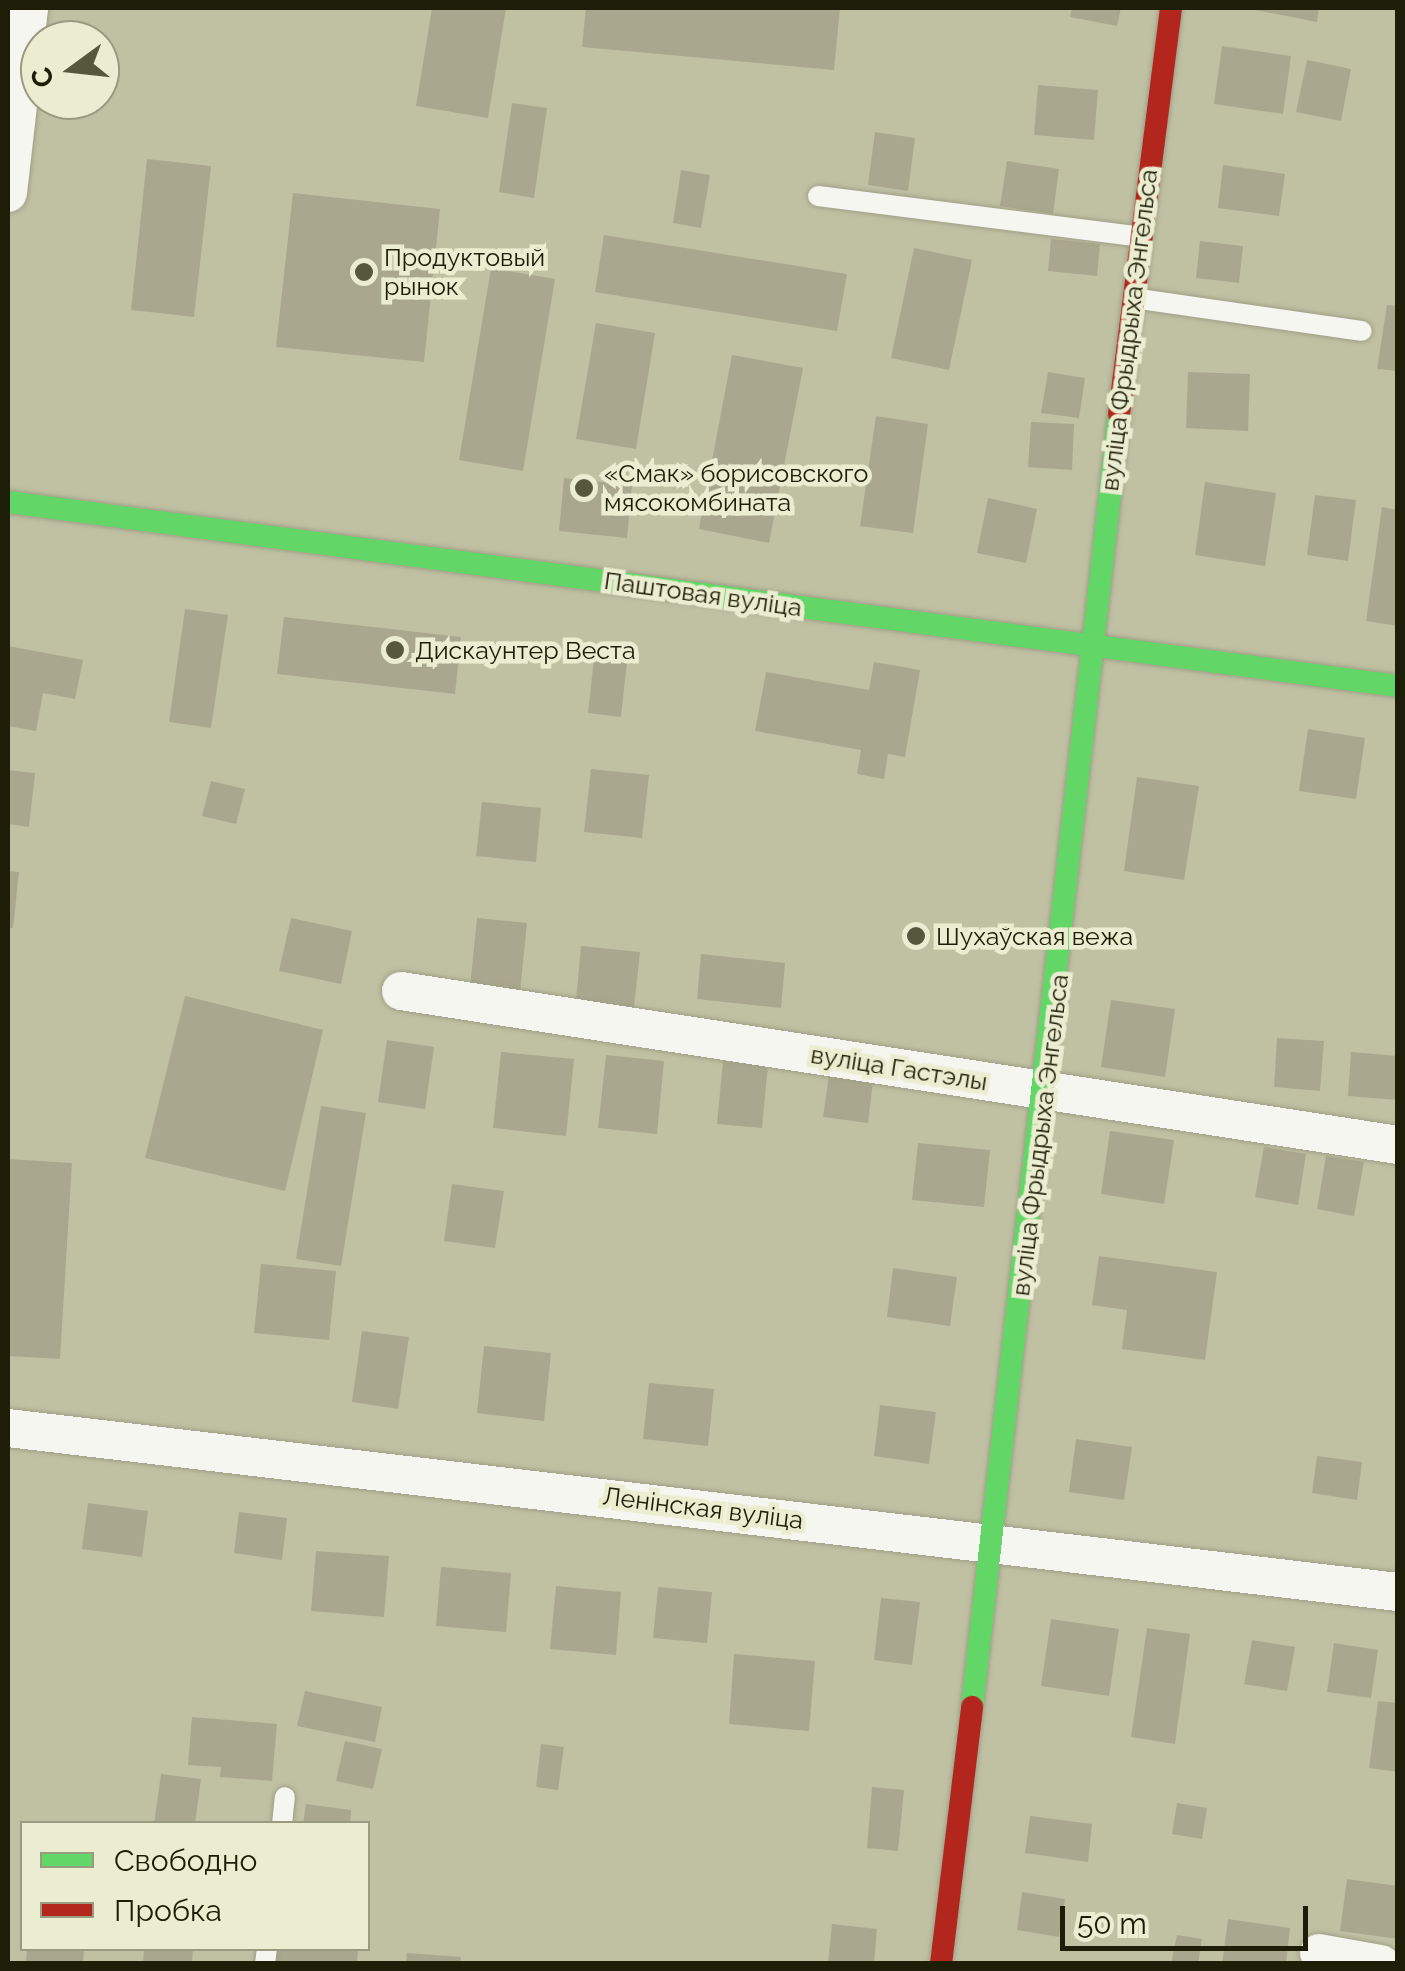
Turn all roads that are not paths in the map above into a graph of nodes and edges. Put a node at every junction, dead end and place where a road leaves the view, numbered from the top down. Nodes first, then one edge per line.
1 (29, 8) edge
2 (1170, 8) edge
3 (8, 193) edge
4 (818, 196) dead end
5 (1138, 236) junction
6 (1132, 298) junction
7 (1362, 331) dead end
8 (8, 502) edge
9 (1093, 646) junction
10 (1398, 686) edge
11 (401, 991) dead end
12 (1048, 1091) junction
13 (1398, 1145) edge
14 (8, 1428) edge
15 (990, 1541) junction
16 (1398, 1592) edge
17 (286, 1798) dead end
18 (282, 1821) edge
19 (1319, 1953) dead end
20 (941, 1964) edge
21 (1382, 1964) edge

1 - 3 street
2 - 5 street, вуліца Фрыдрыха Энгельса
4 - 5 lane
5 - 6 street, вуліца Фрыдрыха Энгельса
6 - 7 lane
6 - 9 street, вуліца Фрыдрыха Энгельса
8 - 9 street, Паштовая вуліца
9 - 10 street, Паштовая вуліца
9 - 12 street, вуліца Фрыдрыха Энгельса
11 - 12 street, вуліца Гастэлы
12 - 13 street, вуліца Гастэлы
12 - 15 street, вуліца Фрыдрыха Энгельса
14 - 15 street, Ленінская вуліца
15 - 16 street, Ленінская вуліца
15 - 20 street, вуліца Фрыдрыха Энгельса
17 - 18 lane
19 - 21 street

